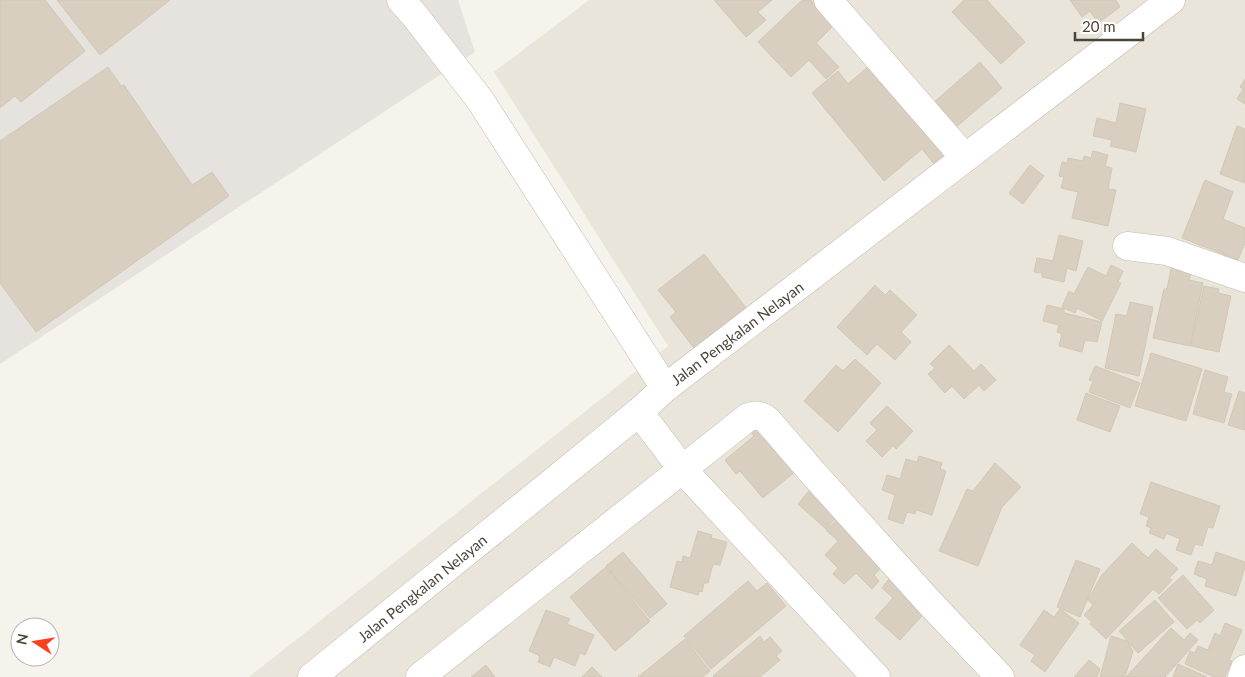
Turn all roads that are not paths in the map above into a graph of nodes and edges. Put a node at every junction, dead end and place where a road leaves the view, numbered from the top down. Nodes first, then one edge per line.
1 (401, 0) edge
2 (828, 0) edge
3 (1172, 0) edge
4 (965, 158) junction
5 (1127, 246) dead end
6 (1245, 278) edge
7 (665, 388) junction
8 (639, 412) junction
9 (683, 470) junction
10 (1245, 669) edge
11 (312, 677) edge
12 (420, 677) edge
13 (876, 677) edge
14 (1000, 677) edge
15 (1242, 677) edge

1 - 7 street
2 - 4 street
3 - 4 street, Jalan Pengkalan Nelayan
4 - 7 street, Jalan Pengkalan Nelayan
5 - 6 street
7 - 8 street, Jalan Pengkalan Nelayan
8 - 9 street
8 - 11 street, Jalan Pengkalan Nelayan
9 - 12 street
9 - 13 street
9 - 14 street
10 - 15 street

